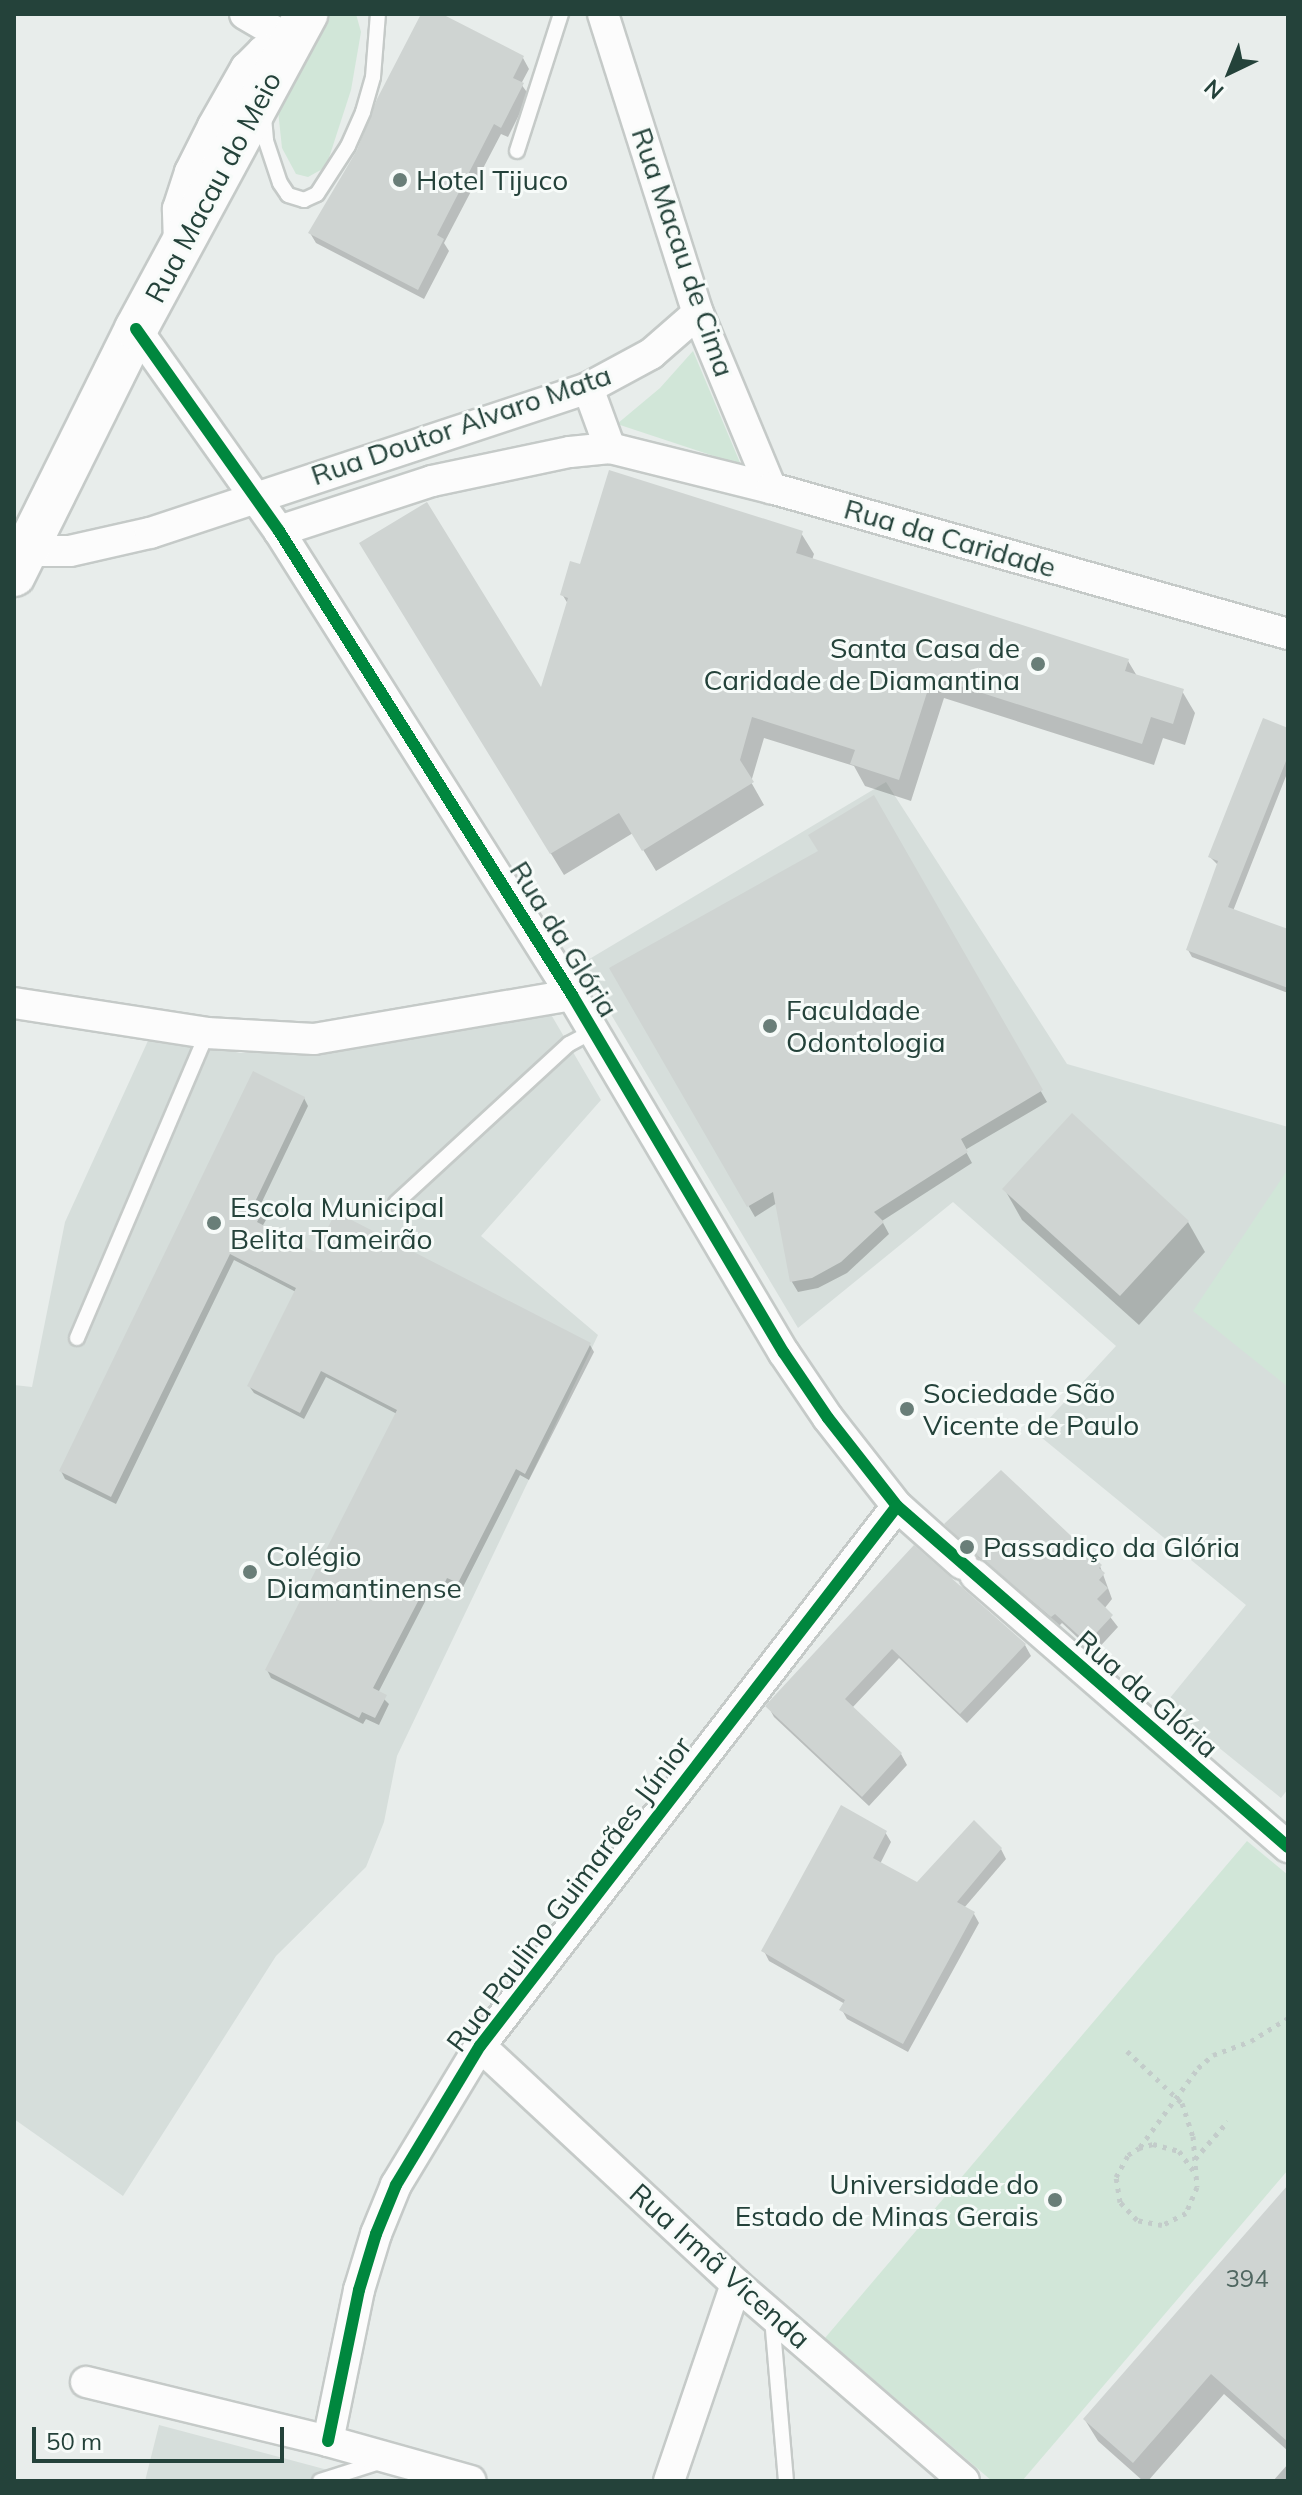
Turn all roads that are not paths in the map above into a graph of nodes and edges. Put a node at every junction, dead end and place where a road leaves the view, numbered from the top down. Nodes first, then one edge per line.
1 (245, 14) edge
2 (378, 14) edge
3 (561, 14) edge
4 (603, 14) edge
5 (294, 36) edge
6 (261, 96) junction
7 (517, 151) dead end
8 (179, 251) junction
9 (698, 313) junction
10 (136, 329) junction
11 (588, 388) junction
12 (610, 448) junction
13 (771, 488) junction
14 (256, 497) junction
15 (279, 531) junction
16 (18, 558) edge
17 (1288, 634) edge
18 (572, 995) junction
19 (14, 1003) edge
20 (593, 1031) junction
21 (207, 1033) junction
22 (396, 1203) dead end
23 (77, 1338) dead end
24 (897, 1506) junction
25 (1288, 1847) edge
26 (480, 2046) junction
27 (736, 2284) junction
28 (771, 2314) junction
29 (86, 2382) dead end
30 (328, 2441) junction
31 (391, 2459) junction
32 (320, 2481) edge
33 (471, 2481) edge
34 (669, 2481) edge
35 (786, 2481) edge
36 (964, 2481) edge

1 - 5 street
2 - 6 lane
3 - 7 lane
4 - 9 street, Rua Macau de Cima
5 - 6 main road, Rua Macau do Meio
5 - 8 street
6 - 8 main road, Rua Macau do Meio
8 - 10 main road, Rua Macau do Meio
9 - 11 street, Rua Doutor Alvaro Mata
9 - 13 street, Rua Macau de Cima
10 - 14 street, Rua da Glória
10 - 16 main road, Rua Macau do Meio
11 - 12 street
11 - 14 street, Rua Doutor Alvaro Mata
12 - 13 street, Rua da Caridade
12 - 15 street, Rua da Caridade
13 - 17 street, Rua da Caridade
14 - 15 street, Rua da Glória
14 - 16 street, Rua Doutor Alvaro Mata
15 - 18 street, Rua da Glória
18 - 20 street, Rua da Glória
18 - 21 street
19 - 21 street
20 - 22 lane
20 - 24 street, Rua da Glória
21 - 23 lane
24 - 25 street, Rua da Glória
24 - 26 street, Rua Paulino Guimarães Júnior
26 - 27 street, Rua Irmã Vicenda
26 - 30 street, Rua Paulino Guimarães Júnior
27 - 28 street, Rua Irmã Vicenda
27 - 34 street
28 - 35 lane
28 - 36 street, Rua Irmã Vicenda
29 - 30 street
30 - 31 street
31 - 32 lane
31 - 33 street

